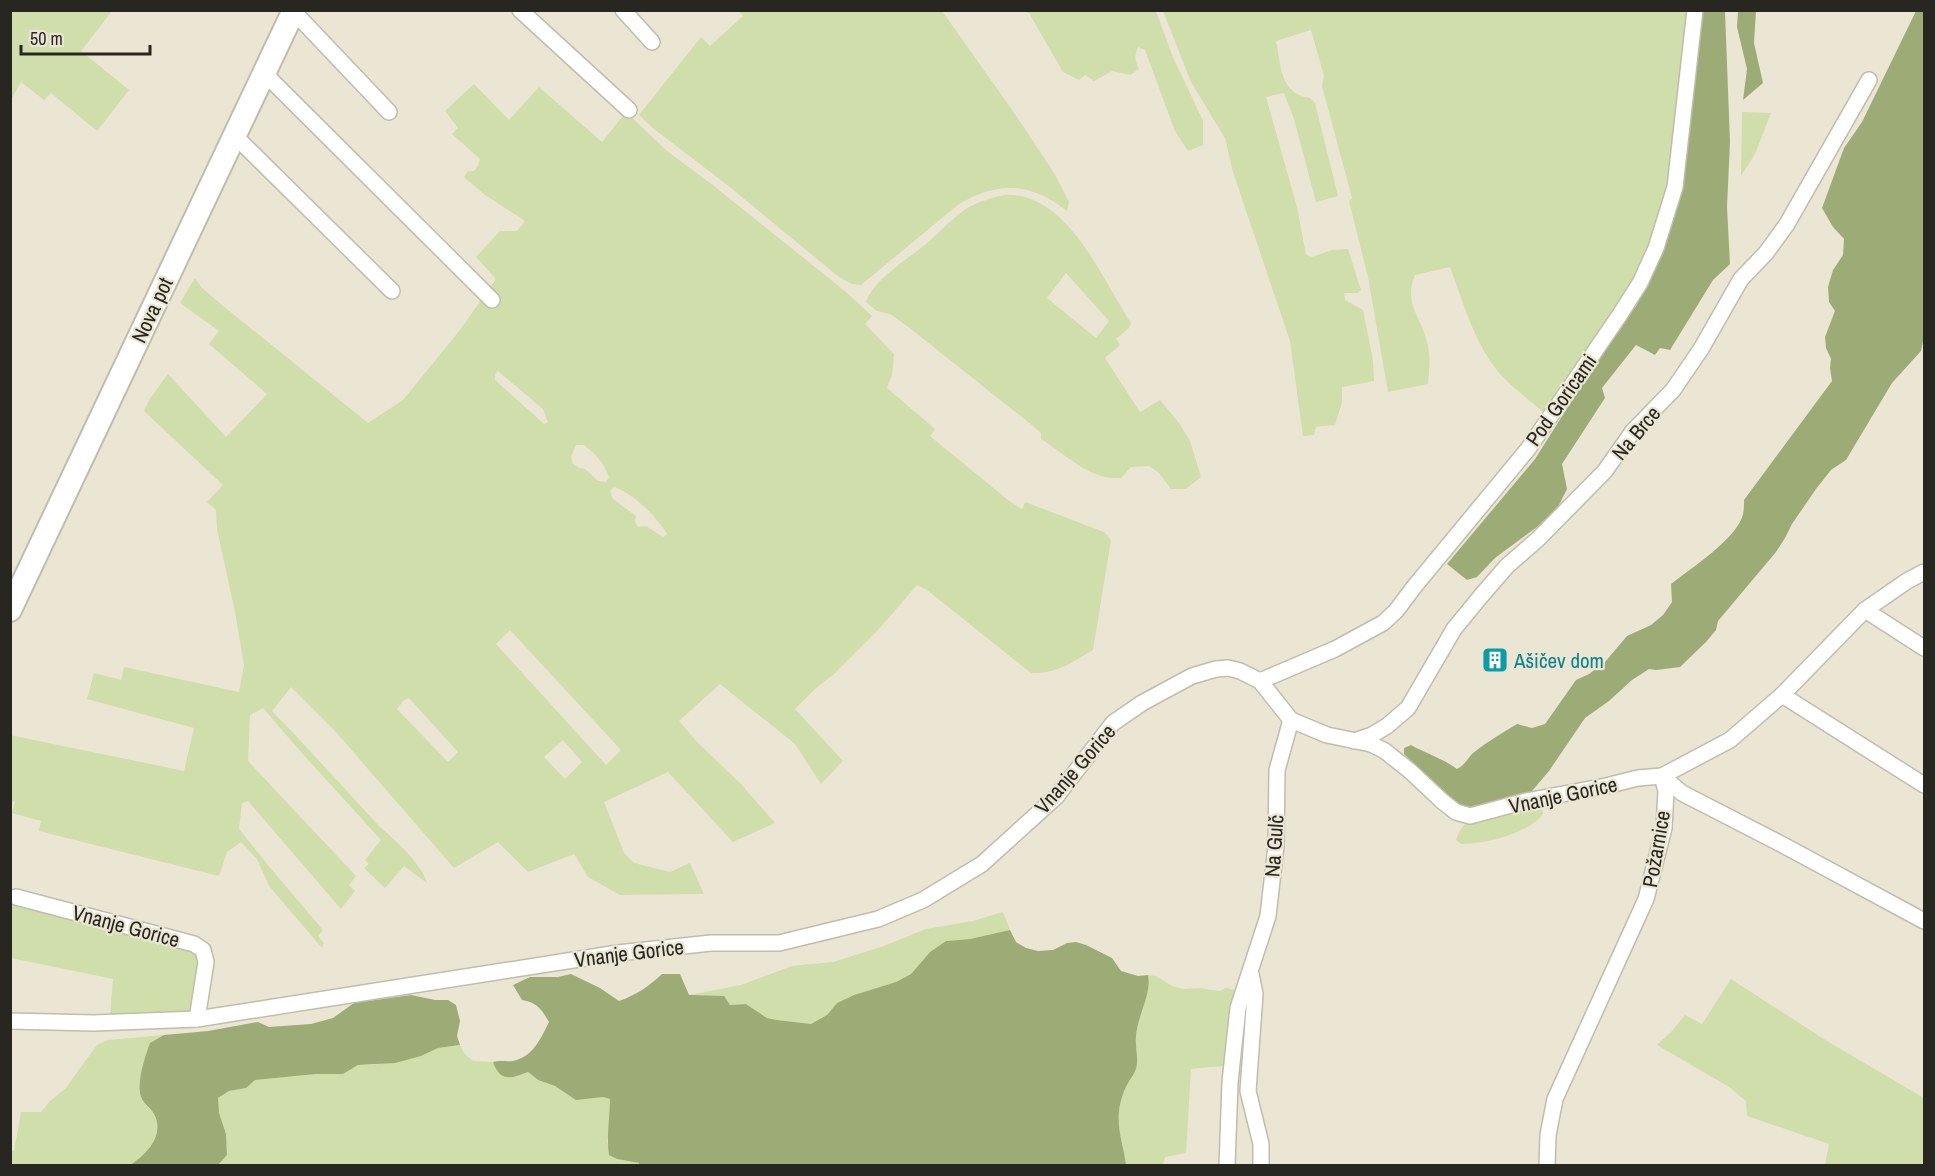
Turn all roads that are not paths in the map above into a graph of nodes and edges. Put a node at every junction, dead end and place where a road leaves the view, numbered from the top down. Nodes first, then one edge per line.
1 (520, 10) edge
2 (622, 10) edge
3 (1695, 10) edge
4 (294, 11) edge
5 (652, 42) dead end
6 (264, 74) junction
7 (1869, 80) dead end
8 (629, 110) dead end
9 (389, 112) dead end
10 (235, 136) junction
11 (392, 291) dead end
12 (492, 300) dead end
13 (1924, 572) edge
14 (10, 610) edge
15 (1865, 610) junction
16 (1924, 648) edge
17 (1260, 681) junction
18 (1782, 695) junction
19 (1292, 720) junction
20 (1354, 741) junction
21 (1662, 776) junction
22 (1924, 785) edge
23 (16, 897) dead end
24 (1924, 921) edge
25 (1250, 971) junction
26 (197, 1019) junction
27 (10, 1021) edge
28 (1227, 1166) edge
29 (1261, 1166) edge
30 (1547, 1166) edge

1 - 8 street
2 - 5 street
3 - 17 street, Pod Goricami
4 - 6 street, Nova pot
4 - 9 street
6 - 10 street, Nova pot
6 - 12 street
7 - 20 street, Na Brce
10 - 11 street
10 - 14 street, Nova pot
13 - 15 street, Vnanje Gorice
15 - 16 street
15 - 18 street, Vnanje Gorice
17 - 19 street, Vnanje Gorice
17 - 26 street, Vnanje Gorice
18 - 21 street, Vnanje Gorice
18 - 22 street
19 - 20 street, Vnanje Gorice
19 - 25 street, Na Gulč
20 - 21 street, Vnanje Gorice
21 - 24 street, Požarnice
21 - 30 street, Požarnice
23 - 26 street, Vnanje Gorice
25 - 28 street, Na Gulč
25 - 29 street, Na Gulč
26 - 27 street, Vnanje Gorice

